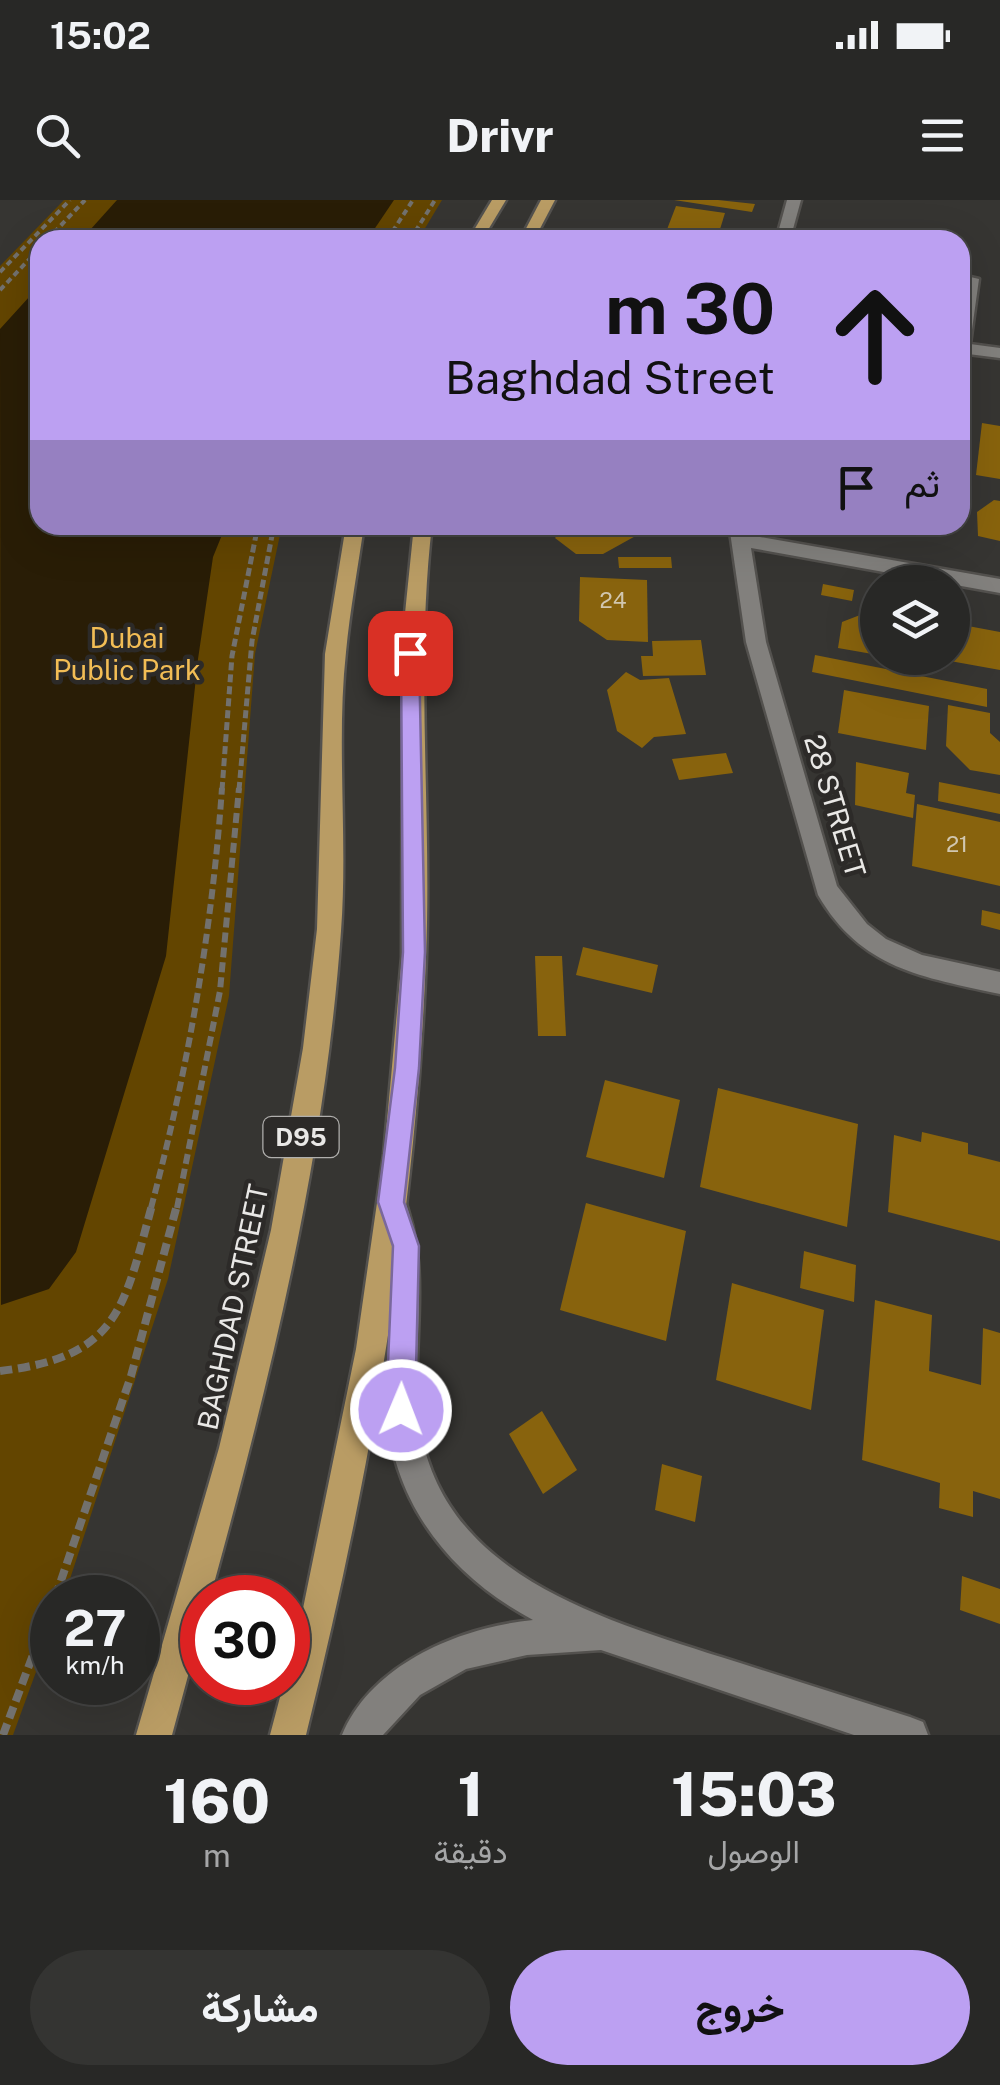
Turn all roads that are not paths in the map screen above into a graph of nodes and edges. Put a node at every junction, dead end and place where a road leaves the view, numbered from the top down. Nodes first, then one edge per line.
1 (500, 200) edge
2 (548, 200) edge
3 (794, 200) edge
4 (481, 230) edge
5 (532, 230) edge
6 (786, 230) edge
7 (971, 279) dead end
8 (970, 286) edge
9 (970, 349) edge
10 (1000, 354) edge
11 (353, 535) edge
12 (422, 535) edge
13 (739, 535) edge
14 (749, 535) edge
15 (1000, 586) edge
16 (1000, 983) edge
17 (391, 1202) junction
18 (601, 1636) junction
19 (154, 1735) edge
20 (288, 1735) edge
21 (360, 1735) edge
22 (910, 1735) edge

1 - 4 main road
2 - 5 main road
3 - 6 street
7 - 8 street
9 - 10 street
11 - 19 main road, BAGHDAD STREET / D95
12 - 17 main road
13 - 16 street, 28 STREET
14 - 15 street
17 - 18 street
17 - 20 main road
18 - 21 street
18 - 22 street

